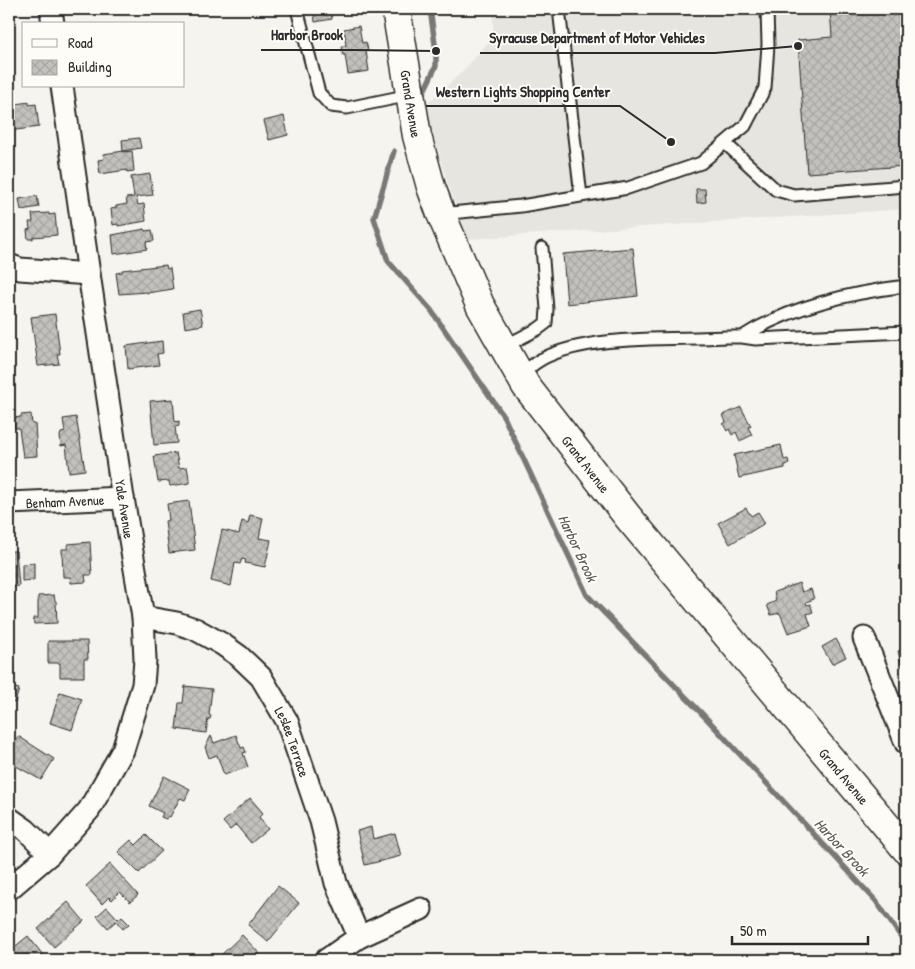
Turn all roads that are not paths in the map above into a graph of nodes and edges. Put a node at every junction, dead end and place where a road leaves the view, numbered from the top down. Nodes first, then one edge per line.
1 (51, 9) edge
2 (297, 9) edge
3 (396, 9) edge
4 (559, 9) edge
5 (766, 9) edge
6 (53, 22) edge
7 (62, 88) edge
8 (410, 95) junction
9 (725, 143) junction
10 (906, 186) edge
11 (581, 196) junction
12 (441, 214) junction
13 (542, 248) dead end
14 (9, 265) edge
15 (89, 274) junction
16 (906, 286) edge
17 (906, 332) edge
18 (742, 337) junction
19 (503, 347) junction
20 (520, 375) junction
21 (123, 498) junction
22 (9, 503) edge
23 (143, 617) junction
24 (864, 638) dead end
25 (906, 743) edge
26 (9, 818) edge
27 (904, 842) edge
28 (50, 854) junction
29 (9, 889) edge
30 (421, 909) dead end
31 (359, 937) junction
32 (326, 960) edge

1 - 6 street
2 - 8 lane
3 - 8 street, Grand Avenue
4 - 11 lane
5 - 9 lane
7 - 15 street, Yale Avenue
8 - 12 street, Grand Avenue
9 - 10 lane
9 - 11 lane
11 - 12 lane
12 - 19 street, Grand Avenue
13 - 19 lane
14 - 15 street
15 - 21 street, Yale Avenue
16 - 18 lane
17 - 18 lane
18 - 20 lane
19 - 20 street, Grand Avenue
20 - 27 street, Grand Avenue
21 - 22 street, Benham Avenue
21 - 23 street, Yale Avenue
23 - 28 street, Yale Avenue
23 - 31 street, Leslee Terrace
24 - 25 street
26 - 28 street
28 - 29 street, Yale Avenue
30 - 31 street
31 - 32 street

